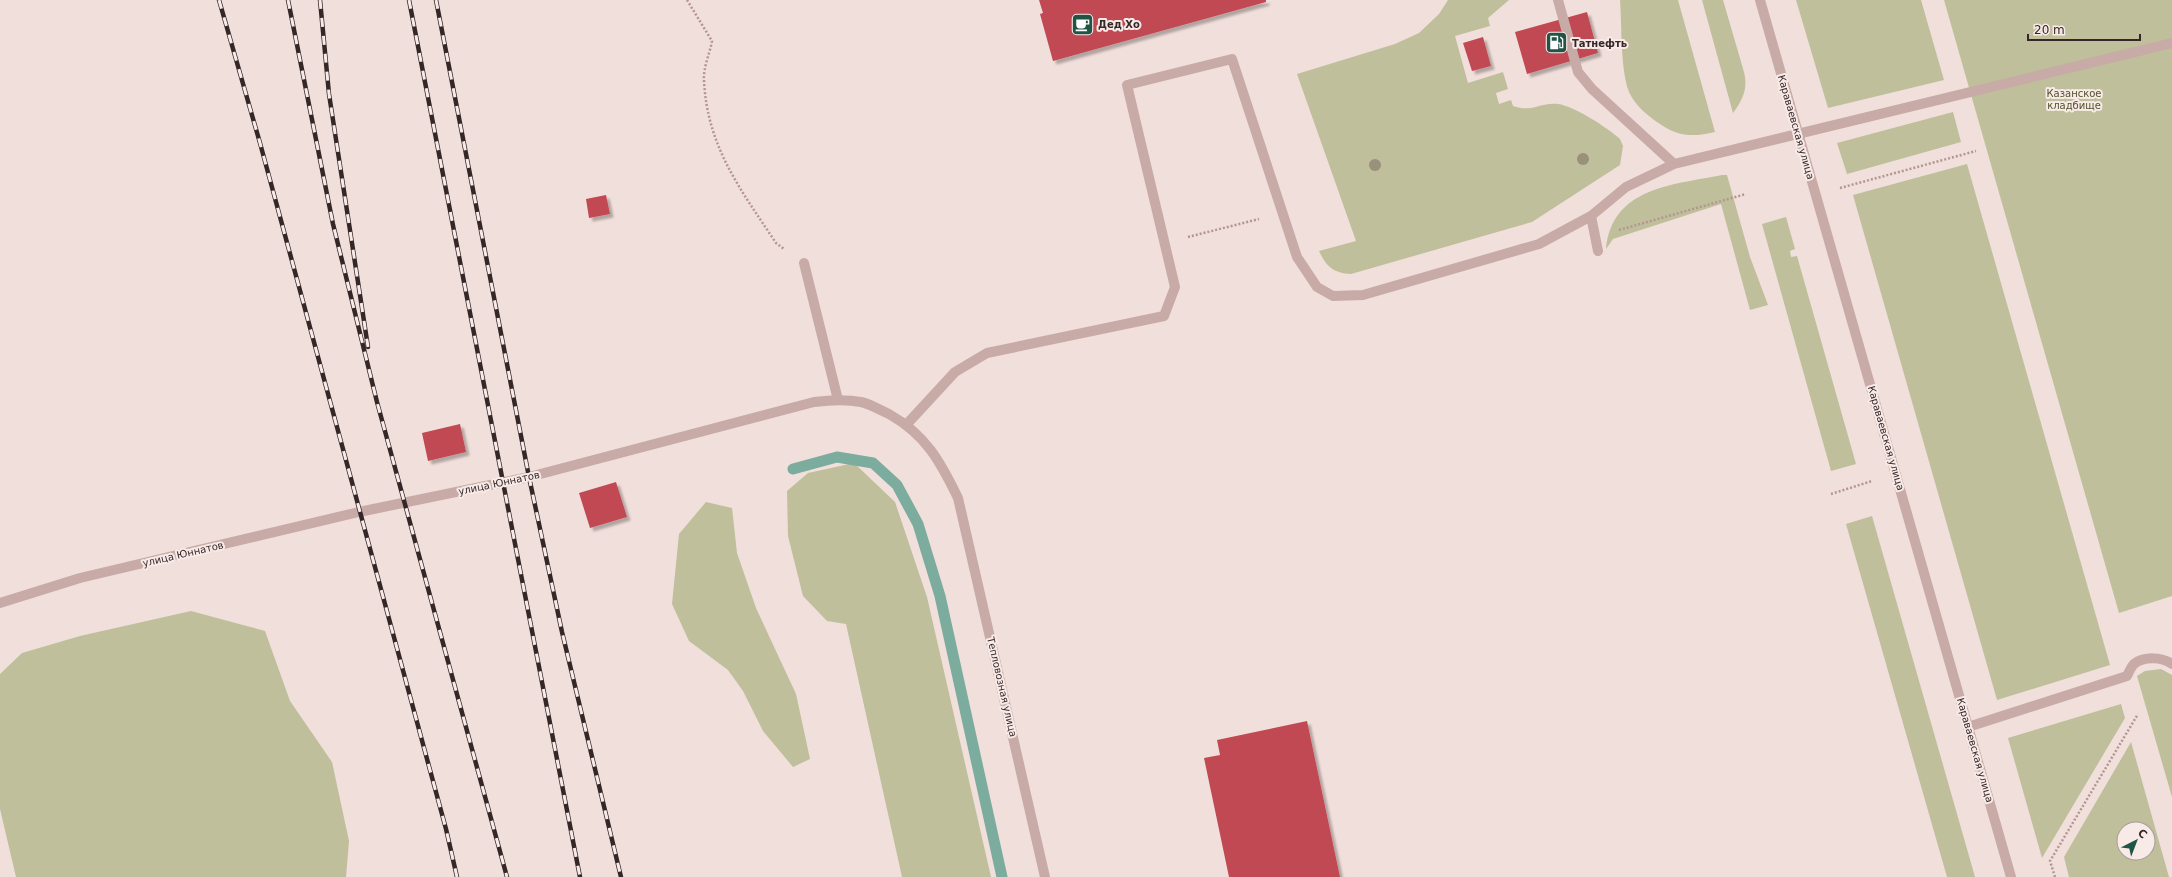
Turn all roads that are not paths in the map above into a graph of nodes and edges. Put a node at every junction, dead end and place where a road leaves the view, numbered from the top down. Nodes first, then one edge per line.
1 (1558, 0) edge
2 (1760, 0) edge
3 (2172, 43) edge
4 (1798, 134) junction
5 (1674, 164) junction
6 (1591, 216) junction
7 (1598, 251) dead end
8 (804, 263) road end
9 (838, 400) junction
10 (907, 424) junction
11 (958, 498) joint
12 (0, 603) edge
13 (2172, 664) edge
14 (1968, 727) junction
15 (1045, 877) edge
16 (2011, 877) edge

1 - 5 street
2 - 4 street, Караваевская улица
3 - 4 street
4 - 5 street
4 - 14 street, Караваевская улица
5 - 6 street
6 - 7 street
6 - 10 street
8 - 9 street
9 - 10 street, улица Юннатов
9 - 12 street, улица Юннатов
10 - 11 street, улица Юннатов
11 - 15 street, Тепловозная улица
13 - 14 street
14 - 16 street, Караваевская улица

